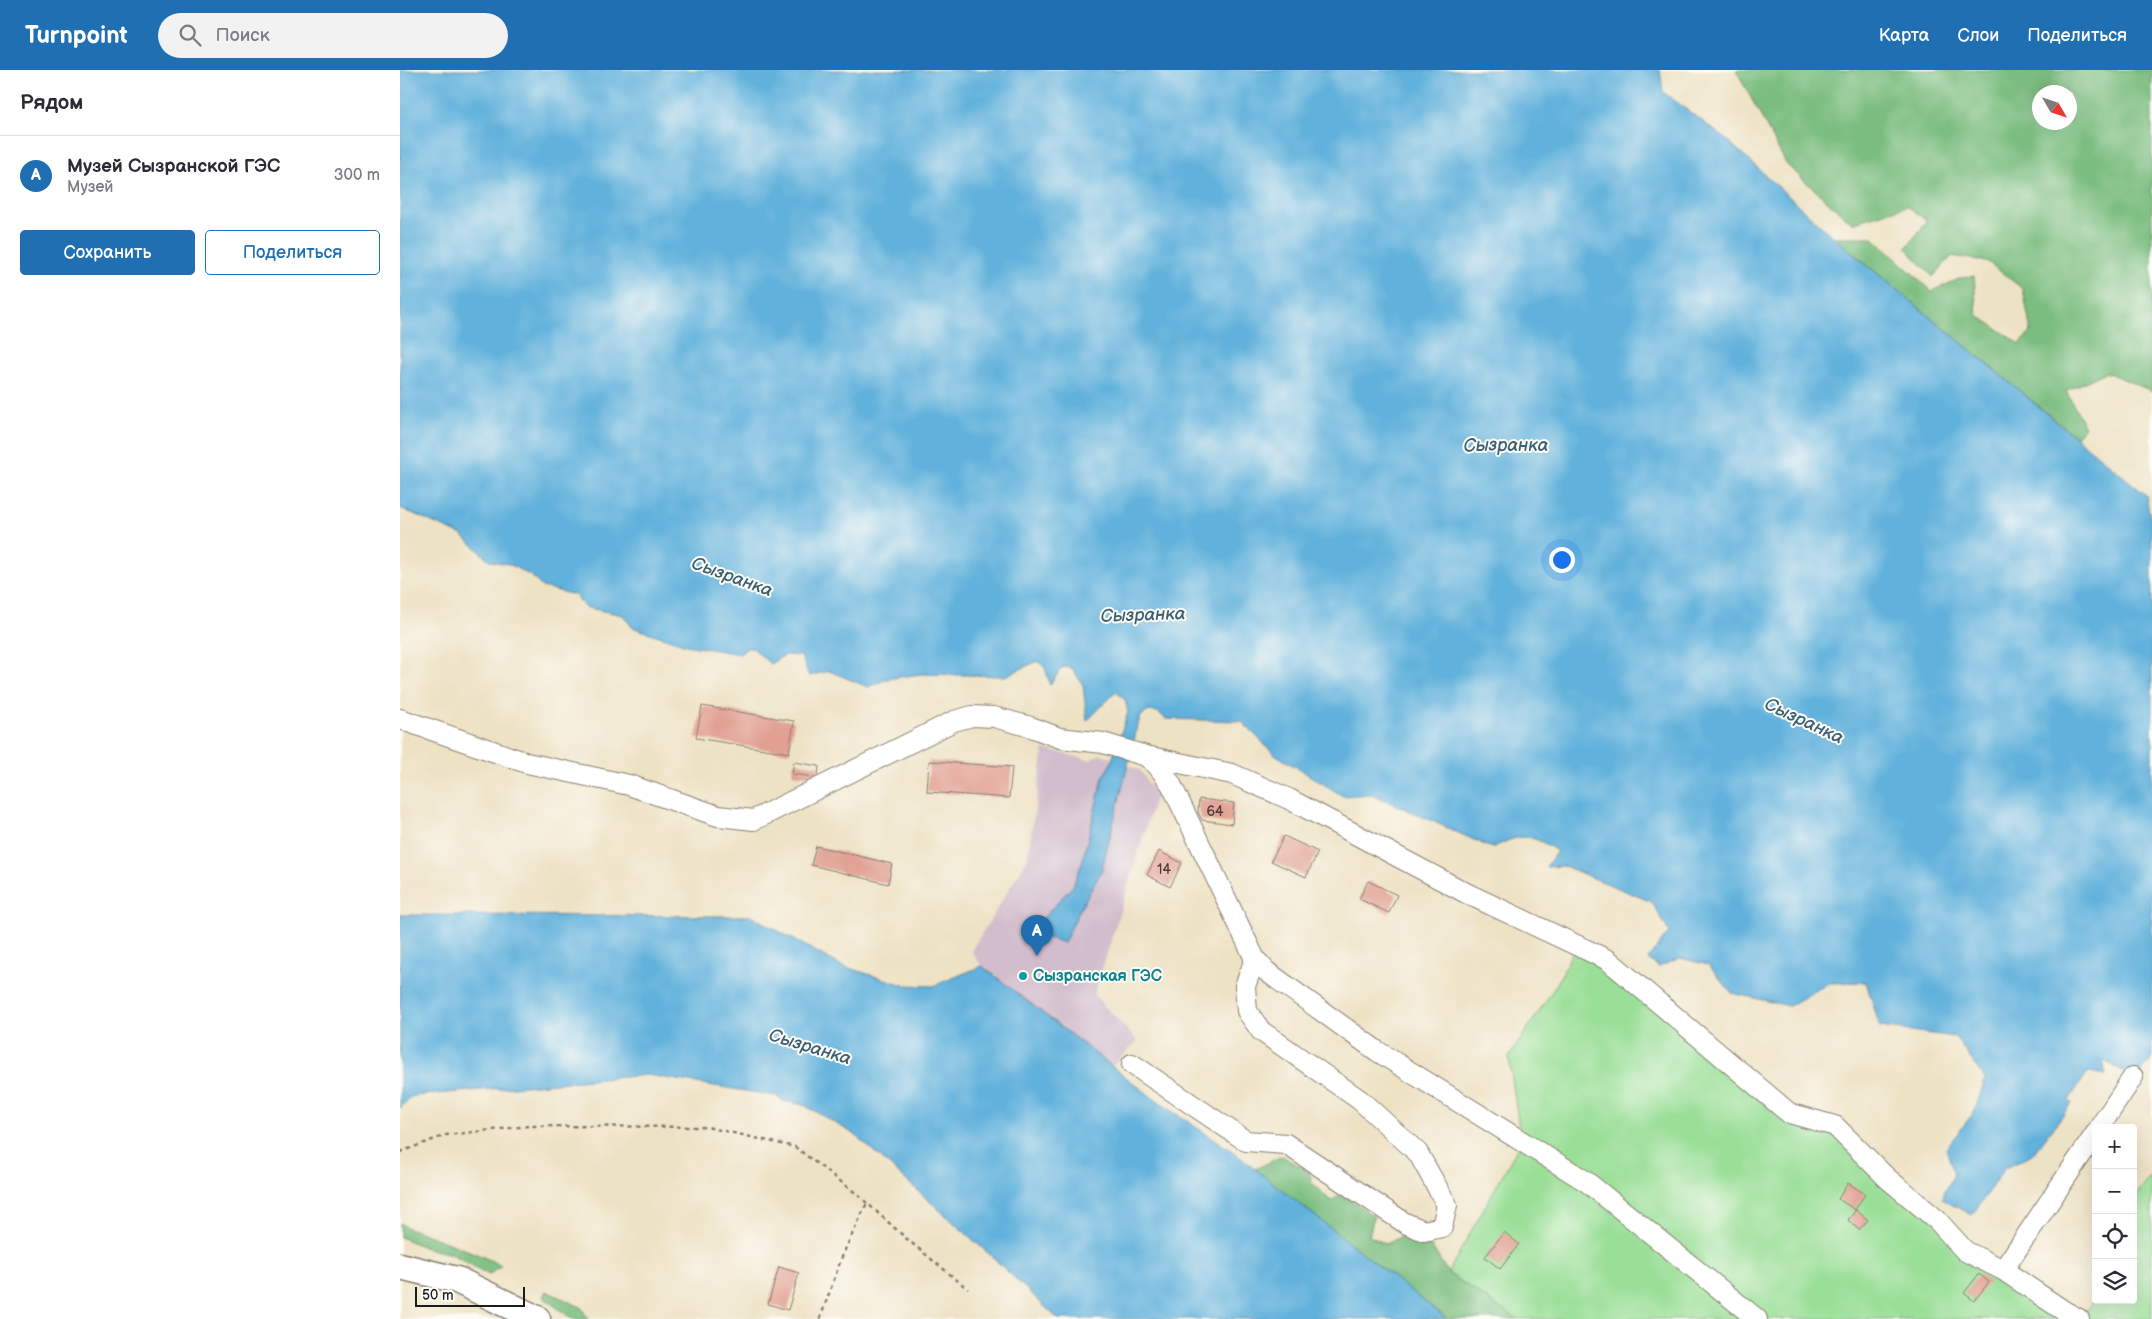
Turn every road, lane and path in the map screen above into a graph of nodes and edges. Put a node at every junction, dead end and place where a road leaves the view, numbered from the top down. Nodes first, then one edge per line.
1 (400, 719) edge
2 (1141, 754) junction
3 (1255, 959) junction
4 (1132, 1064) dead end
5 (2133, 1077) dead end
6 (2102, 1124) edge
7 (2092, 1139) edge
8 (400, 1152) edge
9 (867, 1203) junction
10 (400, 1266) edge
11 (2003, 1270) junction
12 (968, 1288) dead end
13 (537, 1319) edge
14 (820, 1319) edge
15 (1757, 1319) edge
16 (2079, 1319) edge

1 - 2 street
2 - 3 street
2 - 11 street
3 - 4 street
3 - 15 street
5 - 6 street
7 - 11 street
8 - 9 path
9 - 12 path
9 - 14 path
10 - 13 main road
11 - 16 street

